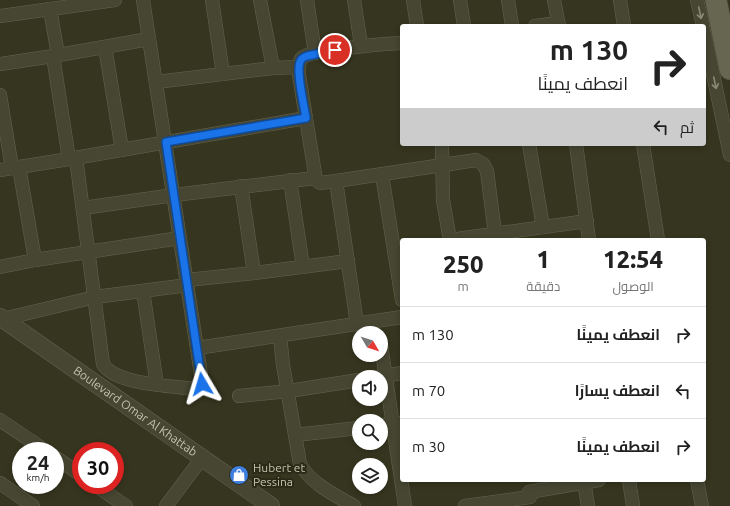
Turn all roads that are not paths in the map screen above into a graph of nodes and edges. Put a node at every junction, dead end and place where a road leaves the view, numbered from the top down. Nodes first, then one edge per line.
1 (115, 0) edge
2 (143, 0) edge
3 (212, 0) edge
4 (260, 0) edge
5 (307, 0) edge
6 (354, 0) edge
7 (413, 0) edge
8 (460, 0) edge
9 (508, 0) edge
10 (554, 0) edge
11 (620, 0) edge
12 (697, 0) edge
13 (716, 0) edge
14 (50, 9) junction
15 (0, 16) edge
16 (417, 24) edge
17 (464, 24) edge
18 (512, 24) edge
19 (558, 24) edge
20 (624, 24) edge
21 (703, 24) edge
22 (149, 39) junction
23 (706, 41) edge
24 (400, 43) edge
25 (361, 45) junction
26 (105, 47) junction
27 (315, 53) junction
28 (56, 56) junction
29 (0, 64) edge
30 (299, 67) junction
31 (273, 68) junction
32 (730, 69) edge
33 (223, 74) junction
34 (156, 82) junction
35 (0, 95) edge
36 (306, 118) junction
37 (166, 142) junction
38 (443, 146) edge
39 (529, 146) edge
40 (576, 146) edge
41 (642, 146) edge
42 (122, 150) junction
43 (730, 155) edge
44 (72, 159) junction
45 (442, 165) junction
46 (10, 168) edge
47 (382, 175) junction
48 (315, 178) junction
49 (290, 180) junction
50 (336, 182) junction
51 (241, 186) junction
52 (174, 195) junction
53 (83, 208) junction
54 (586, 221) junction
55 (543, 227) junction
56 (495, 234) junction
57 (180, 238) junction
58 (450, 238) edge
59 (465, 238) edge
60 (589, 238) edge
61 (658, 238) edge
62 (88, 252) junction
63 (35, 260) junction
64 (348, 261) junction
65 (0, 267) edge
66 (303, 267) junction
67 (254, 273) junction
68 (187, 283) junction
69 (400, 288) edge
70 (143, 291) junction
71 (95, 297) junction
72 (400, 318) edge
73 (1, 321) edge
74 (357, 324) junction
75 (371, 326) edge
76 (380, 326) edge
77 (280, 336) junction
78 (197, 348) junction
79 (400, 374) edge
80 (388, 375) edge
81 (352, 381) edge
82 (157, 385) junction
83 (289, 391) junction
84 (239, 396) dead end
85 (388, 405) edge
86 (0, 420) edge
87 (392, 424) edge
88 (352, 429) edge
89 (295, 435) junction
90 (33, 442) edge
91 (200, 461) junction
92 (400, 466) edge
93 (402, 482) edge
94 (584, 482) joint
95 (629, 482) edge
96 (697, 482) edge
97 (0, 483) edge
98 (108, 494) edge
99 (530, 494) edge
100 (33, 506) edge
101 (126, 506) edge
102 (166, 506) edge
103 (257, 506) edge
104 (271, 506) edge
105 (354, 506) edge
106 (405, 506) edge
107 (465, 506) edge
108 (588, 506) edge
109 (633, 506) edge
110 (702, 506) edge

1 - 14 street
2 - 22 street
3 - 33 street
4 - 31 street
5 - 27 street
6 - 25 street
7 - 16 street
8 - 17 street
9 - 18 street
10 - 19 street
11 - 20 street
12 -> 21 street
13 - 32 main road
14 - 15 street
14 - 28 street
22 - 26 street
22 - 34 street
23 -> 43 street
24 - 25 street
25 - 27 street
26 - 28 street
26 - 42 street
27 - 30 street
28 - 29 street
28 - 44 street
30 - 31 street
30 - 36 street
31 - 33 street
33 - 34 street
34 - 37 street
35 - 46 street
36 - 37 street
36 - 48 street
37 - 42 street
37 - 52 street
38 - 45 street
39 - 55 street
40 - 54 street
41 - 61 street
42 - 44 street
44 - 46 street
44 - 53 street
45 - 47 street
45 - 56 street
45 - 58 street
46 - 63 street
47 - 50 street
47 - 69 street
48 - 49 street
48 - 50 street
49 - 51 street
49 - 66 street
50 - 64 street
51 - 52 street
51 - 67 street
52 - 53 street
52 - 57 street
53 - 62 street
54 - 55 street
54 - 60 street
55 - 56 street
56 - 59 street
57 - 62 street
57 - 68 street
62 - 63 street
62 - 71 street
63 - 65 street
64 - 66 street
64 - 74 street
66 - 67 street
67 - 68 street
68 - 70 street
68 - 78 street
70 - 71 street
70 - 82 street
71 - 73 street
71 - 82 street
72 - 76 street
73 - 91 street, Boulevard Omar Al Khattab
74 - 75 street
74 - 77 street
77 - 78 street
77 - 83 street
78 - 82 street
79 - 80 street
81 - 83 street
83 - 84 street
83 - 89 street
85 - 87 street
86 - 90 street
87 - 92 street
88 - 89 street
89 - 105 street
91 - 102 street
91 - 103 street, Boulevard Omar Al Khattab
91 - 104 street, Boulevard Omar Al Khattab
93 - 106 street
94 - 99 street
94 - 108 street
95 - 109 street
96 - 110 street
97 - 100 street
98 - 101 street
99 - 107 street

